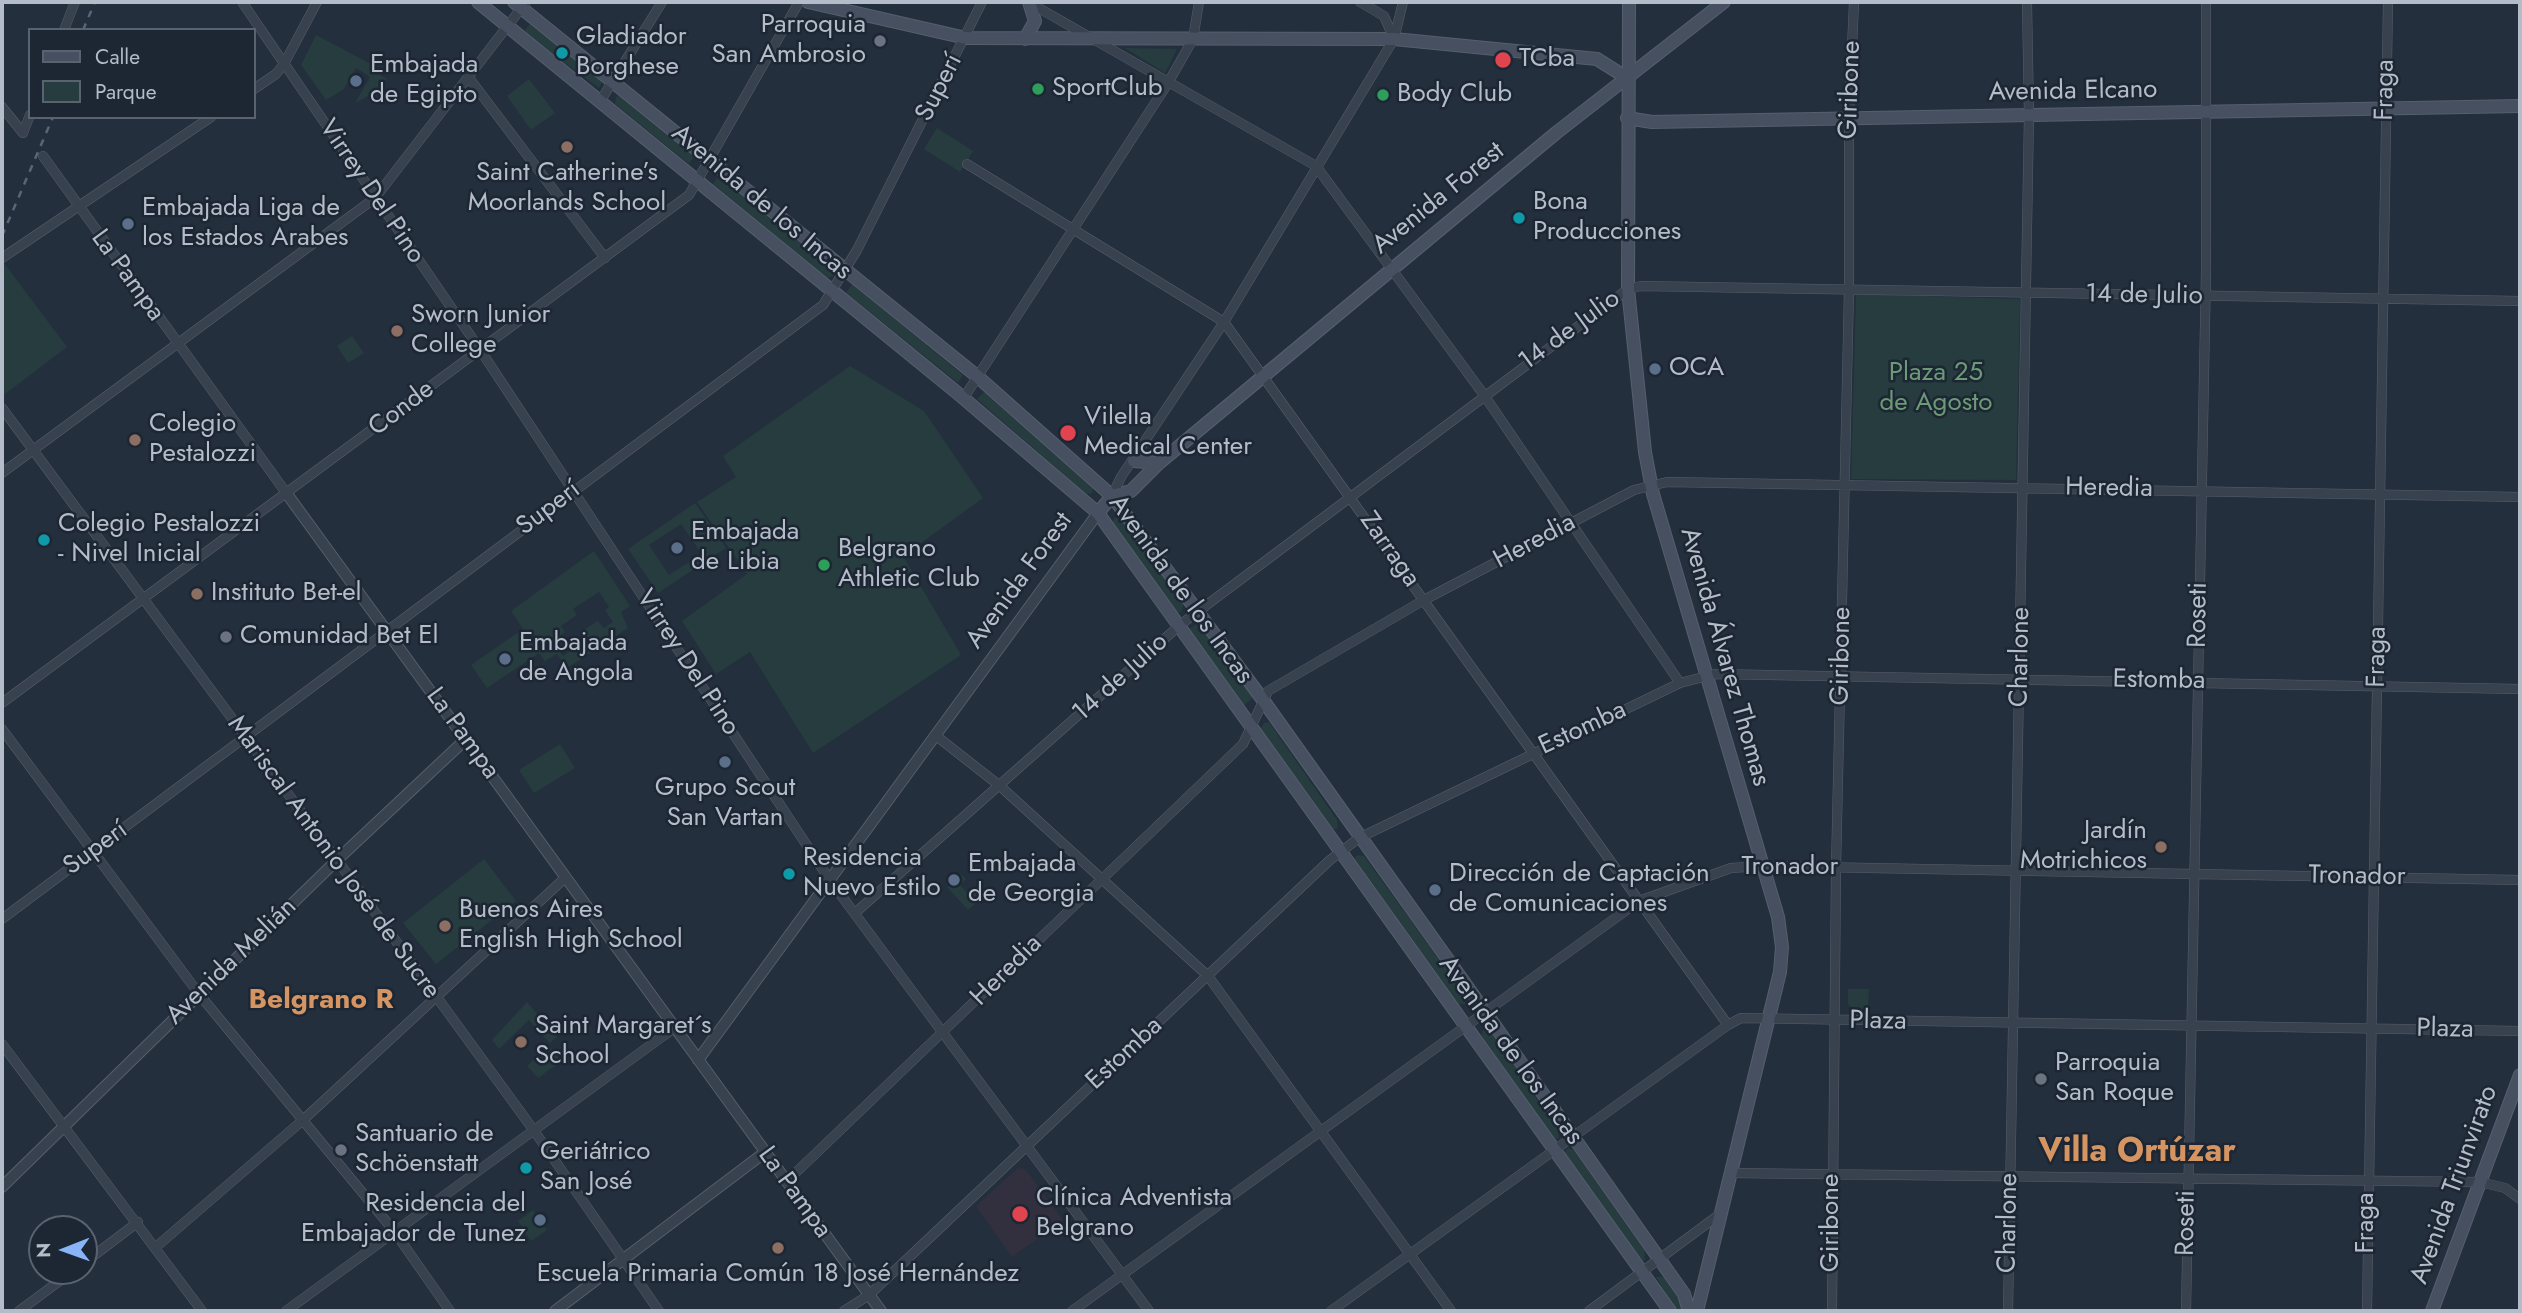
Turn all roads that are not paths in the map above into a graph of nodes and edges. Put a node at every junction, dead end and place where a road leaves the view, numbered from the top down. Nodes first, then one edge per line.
1 (75, 2) edge
2 (242, 2) edge
3 (317, 2) edge
4 (478, 2) edge
5 (662, 2) edge
6 (799, 2) edge
7 (808, 2) edge
8 (982, 2) edge
9 (1029, 2) edge
10 (1199, 2) edge
11 (1360, 2) edge
12 (1403, 2) edge
13 (1724, 2) edge
14 (1854, 2) edge
15 (2027, 2) edge
16 (2206, 2) edge
17 (2388, 2) edge
18 (1627, 3) edge
19 (521, 4) edge
20 (507, 26) junction
21 (65, 28) edge
22 (966, 38) junction
23 (1090, 38) junction
24 (1193, 38) junction
25 (1394, 38) junction
26 (1025, 39) junction
27 (284, 64) junction
28 (468, 78) junction
29 (1627, 78) junction
30 (614, 82) junction
31 (1168, 83) junction
32 (256, 88) edge
33 (601, 100) junction
34 (2520, 106) edge
35 (2, 107) edge
36 (2386, 110) junction
37 (2207, 112) junction
38 (2029, 115) junction
39 (1849, 117) junction
40 (1627, 118) junction
41 (29, 119) edge
42 (208, 119) edge
43 (43, 156) dead end
44 (709, 159) junction
45 (967, 164) dead end
46 (1316, 166) junction
47 (699, 181) junction
48 (375, 198) junction
49 (77, 206) junction
50 (1073, 232) junction
51 (2, 258) edge
52 (605, 258) junction
53 (1391, 268) junction
54 (845, 271) junction
55 (1628, 289) junction
56 (1849, 290) junction
57 (834, 292) junction
58 (2026, 294) junction
59 (2205, 297) junction
60 (2385, 300) junction
61 (2520, 301) edge
62 (1224, 322) junction
63 (176, 344) junction
64 (481, 351) junction
65 (978, 377) junction
66 (1264, 377) junction
67 (1484, 394) junction
68 (963, 398) junction
69 (2, 408) edge
70 (33, 451) junction
71 (1134, 461) junction
72 (1159, 463) junction
73 (2, 473) edge
74 (1651, 485) junction
75 (1845, 485) junction
76 (2024, 487) junction
77 (573, 491) junction
78 (2201, 492) junction
79 (2381, 493) junction
80 (287, 494) junction
81 (1112, 496) junction
82 (1351, 496) junction
83 (2520, 497) edge
84 (1098, 513) junction
85 (1570, 524) junction
86 (143, 600) junction
87 (1424, 600) junction
88 (1198, 611) junction
89 (1180, 625) junction
90 (386, 632) junction
91 (1706, 675) junction
92 (1843, 676) junction
93 (2021, 677) junction
94 (2197, 682) junction
95 (1680, 683) junction
96 (2378, 686) junction
97 (2520, 689) edge
98 (1263, 700) junction
99 (2, 703) edge
100 (1251, 727) junction
101 (2, 729) edge
102 (935, 735) junction
103 (245, 738) junction
104 (465, 740) junction
105 (1531, 753) junction
106 (1000, 786) junction
107 (1359, 838) junction
108 (91, 852) junction
109 (1339, 853) junction
110 (337, 860) junction
111 (1762, 866) junction
112 (1836, 868) junction
113 (2015, 871) junction
114 (2194, 874) junction
115 (566, 877) junction
116 (2373, 877) junction
117 (1101, 878) junction
118 (830, 879) junction
119 (2520, 880) edge
120 (1639, 901) junction
121 (855, 913) junction
122 (2, 919) edge
123 (1208, 976) junction
124 (199, 994) junction
125 (435, 998) junction
126 (1486, 1013) junction
127 (1768, 1018) junction
128 (1835, 1021) junction
129 (1728, 1024) junction
130 (2013, 1024) junction
131 (2192, 1026) junction
132 (674, 1028) junction
133 (1466, 1028) junction
134 (2370, 1029) junction
135 (2520, 1031) edge
136 (946, 1032) junction
137 (2, 1044) edge
138 (698, 1060) junction
139 (2520, 1075) edge
140 (303, 1120) junction
141 (65, 1127) junction
142 (535, 1132) junction
143 (1320, 1132) junction
144 (1572, 1138) junction
145 (1027, 1146) junction
146 (1554, 1150) junction
147 (764, 1153) junction
148 (1832, 1172) junction
149 (1730, 1173) junction
150 (2010, 1176) junction
151 (2188, 1179) junction
152 (786, 1182) junction
153 (2480, 1182) junction
154 (2368, 1183) junction
155 (2, 1188) edge
156 (2520, 1199) edge
157 (1720, 1214) junction
158 (138, 1222) junction
159 (394, 1231) junction
160 (156, 1247) junction
161 (98, 1252) edge
162 (1411, 1254) junction
163 (624, 1260) junction
164 (1658, 1260) junction
165 (1641, 1273) junction
166 (1123, 1275) junction
167 (54, 1285) edge
168 (869, 1294) junction
169 (19, 1311) edge
170 (202, 1311) edge
171 (286, 1311) edge
172 (450, 1311) edge
173 (555, 1311) edge
174 (659, 1311) edge
175 (844, 1311) edge
176 (881, 1311) edge
177 (1072, 1311) edge
178 (1149, 1311) edge
179 (1331, 1311) edge
180 (1451, 1311) edge
181 (1588, 1311) edge
182 (1670, 1311) edge
183 (1689, 1311) edge
184 (1697, 1311) edge
185 (1832, 1311) edge
186 (2008, 1311) edge
187 (2186, 1311) edge
188 (2367, 1311) edge
189 (2432, 1311) edge

1 - 21 street
2 - 27 street, Virrey Del Pino
3 - 27 street
4 - 20 main road, Avenida de los Incas
5 - 30 street
6 - 44 street, Conde
7 - 22 main road
8 - 22 street, Superí
9 - 23 street
9 - 26 main road
10 - 24 street
11 - 25 street
12 - 25 street
13 - 29 main road, Avenida Forest
14 - 39 street, Giribone
15 - 38 street, Charlone
16 - 37 street, Roseti
17 - 36 street, Fraga
18 - 29 main road, Avenida Álvarez Thomas
19 - 20 street
19 - 30 main road, Avenida de los Incas
20 - 28 street
20 - 33 main road, Avenida de los Incas
22 - 26 main road
22 - 54 street, Superí
23 - 24 main road
23 - 26 main road
23 - 31 street
24 - 25 main road
24 - 31 street
25 - 29 main road
25 - 46 street
27 - 32 street
27 - 48 street, Virrey Del Pino
28 - 48 street
28 - 52 street
29 - 40 main road, Avenida Álvarez Thomas
29 - 53 main road, Avenida Forest
30 - 33 street
30 - 44 main road, Avenida de los Incas
31 - 46 street
31 - 50 street
33 - 47 main road, Avenida de los Incas
34 - 36 main road, Avenida Elcano
35 - 41 street
36 - 37 main road, Avenida Elcano
36 - 60 street, Fraga
37 - 38 main road, Avenida Elcano
37 - 59 street, Roseti
38 - 39 main road, Avenida Elcano
38 - 58 street, Charlone
39 - 40 main road, Avenida Elcano
39 - 56 street, Giribone
40 - 55 main road, Avenida Álvarez Thomas
42 - 49 street
43 - 49 street, La Pampa
44 - 47 street, Conde
44 - 54 main road, Avenida de los Incas
45 - 50 street, Zarraga
46 - 53 street
46 - 62 street
47 - 52 street, Conde
47 - 57 main road, Avenida de los Incas
48 - 63 street
48 - 64 street, Virrey Del Pino
49 - 51 street
49 - 63 street, La Pampa
50 - 62 street, Zarraga
50 - 65 street
52 - 64 street, Conde
53 - 66 main road, Avenida Forest
53 - 67 street
54 - 57 street, Superí
54 - 65 main road, Avenida de los Incas
55 - 56 street, 14 de Julio
55 - 67 street, 14 de Julio
55 - 74 main road, Avenida Álvarez Thomas
56 - 58 street, 14 de Julio
56 - 75 street, Giribone
57 - 68 main road, Avenida de los Incas
57 - 77 street, Superí
58 - 59 street, 14 de Julio
58 - 76 street, Charlone
59 - 60 street, 14 de Julio
59 - 78 street, Roseti
60 - 61 street, 14 de Julio
60 - 79 street, Fraga
62 - 66 street, Zarraga
62 - 71 street
63 - 70 street
63 - 80 street, La Pampa
64 - 77 street, Virrey Del Pino
64 - 80 street, Conde
65 - 68 street
65 - 81 main road, Avenida de los Incas
66 - 72 main road, Avenida Forest
66 - 82 street, Zarraga
67 - 82 street, 14 de Julio
67 - 85 street
68 - 84 main road, Avenida de los Incas
69 - 70 street, Mariscal Antonio José de Sucre
70 - 73 street
70 - 86 street, Mariscal Antonio José de Sucre
71 - 72 main road
71 - 81 street
72 - 81 main road, Avenida Forest
74 - 75 street, Heredia
74 - 85 street, Heredia
74 - 91 main road, Avenida Álvarez Thomas
75 - 76 street, Heredia
75 - 92 street, Giribone
76 - 78 street, Heredia
76 - 93 street, Charlone
77 - 90 street, Superí
77 - 118 street, Virrey Del Pino
78 - 79 street, Heredia
78 - 94 street, Roseti
79 - 83 street, Heredia
79 - 96 street, Fraga
80 - 86 street, Conde
80 - 90 street, La Pampa
81 - 84 main road, Avenida Forest
81 - 88 main road, Avenida de los Incas
82 - 87 street, Zarraga
82 - 88 street, 14 de Julio
84 - 89 main road, Avenida de los Incas
84 - 102 street, Avenida Forest
85 - 87 street, Heredia
85 - 95 street
86 - 99 street, Conde
86 - 103 street, Mariscal Antonio José de Sucre
87 - 98 street, Heredia
87 - 105 street, Zarraga
88 - 89 street, 14 de Julio
88 - 98 main road, Avenida de los Incas
89 - 100 main road, Avenida de los Incas
89 - 106 street, 14 de Julio
90 - 103 street, Superí
90 - 104 street, La Pampa
91 - 92 street, Estomba
91 - 95 street, Estomba
91 - 111 main road, Avenida Álvarez Thomas
92 - 93 street, Estomba
92 - 112 street, Giribone
93 - 94 street, Estomba
93 - 113 street, Charlone
94 - 96 street, Estomba
94 - 114 street, Roseti
95 - 105 street, Estomba
96 - 97 street, Estomba
96 - 116 street, Fraga
98 - 100 street, Heredia
98 - 107 main road, Avenida de los Incas
100 - 109 main road, Avenida de los Incas
100 - 117 street, Heredia
101 - 108 street
102 - 106 street
102 - 118 street, Avenida Forest
103 - 108 street, Superí
103 - 110 street, Mariscal Antonio José de Sucre
104 - 110 street, Avenida Melián
104 - 115 street, La Pampa
105 - 107 street, Estomba
105 - 120 street, Zarraga
106 - 117 street
106 - 121 street, 14 de Julio
107 - 109 street, Estomba
107 - 126 main road, Avenida de los Incas
108 - 122 street, Superí
108 - 124 street
109 - 123 street, Estomba
109 - 133 main road, Avenida de los Incas
110 - 124 street, Avenida Melián
110 - 125 street, Mariscal Antonio José de Sucre
111 - 112 street, Tronador
111 - 120 street, Tronador
111 - 127 main road, Avenida Álvarez Thomas
112 - 113 street, Tronador
112 - 128 street, Giribone
113 - 114 street, Tronador
113 - 130 street, Charlone
114 - 116 street, Tronador
114 - 131 street, Roseti
115 - 125 street
115 - 132 street, La Pampa
116 - 119 street, Tronador
116 - 134 street, Fraga
117 - 123 street
117 - 136 street, Heredia
118 - 121 street, Virrey Del Pino
118 - 138 street, Avenida Forest
120 - 126 street, Tronador
120 - 129 street, Zarraga
121 - 136 street, Virrey Del Pino
123 - 143 street
123 - 145 street, Estomba
124 - 140 street
124 - 141 street, Avenida Melián
125 - 140 street
125 - 142 street, Mariscal Antonio José de Sucre
126 - 133 street, Tronador
126 - 144 main road, Avenida de los Incas
127 - 128 street, Plaza
127 - 129 street, Plaza
127 - 149 main road, Avenida Álvarez Thomas
128 - 130 street, Plaza
128 - 148 street, Giribone
129 - 144 street, Plaza
130 - 131 street, Plaza
130 - 150 street, Charlone
131 - 134 street, Plaza
131 - 151 street, Roseti
132 - 138 street, La Pampa
132 - 142 street
133 - 143 street, Tronador
133 - 146 main road, Avenida de los Incas
134 - 135 street, Plaza
134 - 154 street, Fraga
136 - 145 street, Virrey Del Pino
136 - 152 street, Heredia
137 - 141 street
138 - 147 street, La Pampa
139 - 153 main road, Avenida Triunvirato
140 - 159 street
140 - 160 street
141 - 155 street, Avenida Melián
141 - 158 street
142 - 159 street
142 - 163 street, Mariscal Antonio José de Sucre
143 - 162 street
143 - 166 street, Tronador
144 - 146 street, Plaza
144 - 164 main road, Avenida de los Incas
145 - 166 street, Virrey Del Pino
145 - 168 street, Estomba
146 - 162 street, Plaza
146 - 165 main road, Avenida de los Incas
147 - 152 street, La Pampa
147 - 163 street
148 - 149 street
148 - 150 street
148 - 185 street, Giribone
149 - 157 main road, Avenida Álvarez Thomas
150 - 151 street
150 - 186 street, Charlone
151 - 154 street
151 - 187 street, Roseti
152 - 168 street, La Pampa
153 - 154 street
153 - 156 street
153 - 189 main road, Avenida Triunvirato
154 - 188 street, Fraga
157 - 164 street
157 - 184 main road, Avenida Álvarez Thomas
158 - 160 street
158 - 161 street
159 - 171 street
159 - 172 street
160 - 170 street
162 - 179 street, Plaza
162 - 180 street
163 - 173 street
163 - 174 street, Mariscal Antonio José de Sucre
164 - 165 street
164 - 183 main road, Avenida de los Incas
165 - 181 street
165 - 182 main road, Avenida de los Incas
166 - 177 street, Tronador
166 - 178 street, Virrey Del Pino
167 - 169 street
168 - 175 street, Estomba
168 - 176 street, La Pampa

